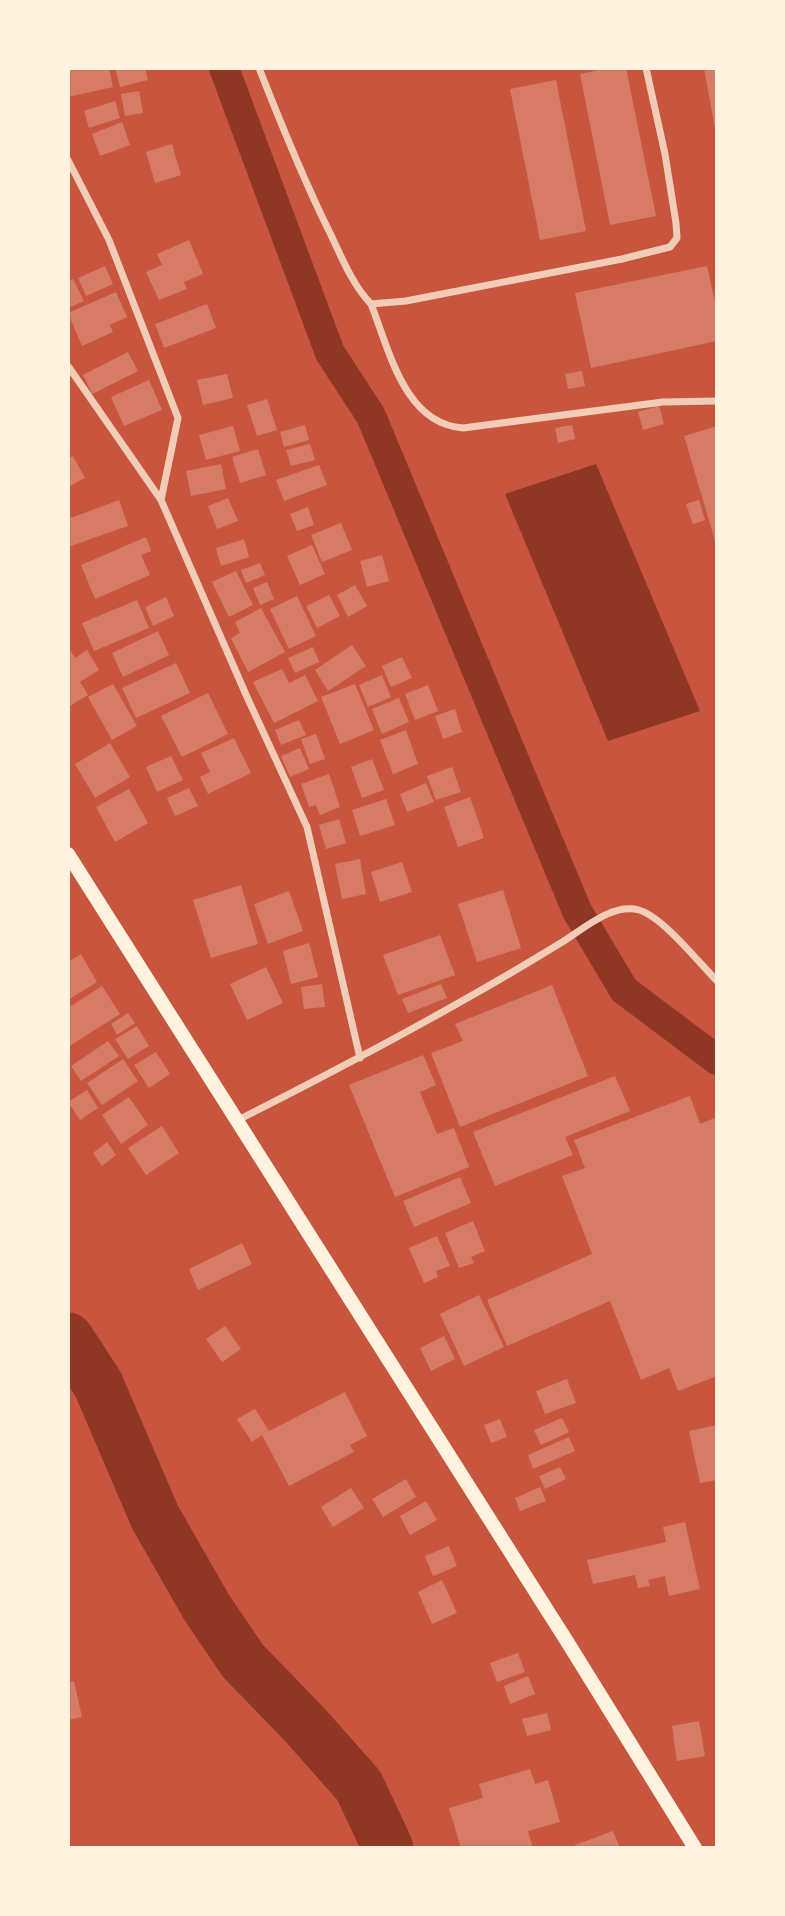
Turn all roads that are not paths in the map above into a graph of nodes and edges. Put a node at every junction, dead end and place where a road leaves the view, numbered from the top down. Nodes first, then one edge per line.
1 (259, 68) edge
2 (646, 68) edge
3 (68, 160) edge
4 (371, 304) junction
5 (68, 366) edge
6 (717, 401) edge
7 (161, 500) junction
8 (68, 854) edge
9 (717, 981) edge
10 (360, 1058) junction
11 (238, 1120) junction
12 (695, 1848) edge

1 - 4 street
2 - 4 street
3 - 7 street
4 - 6 street
5 - 7 street
7 - 10 street
8 - 11 main road
9 - 10 street
10 - 11 street
11 - 12 main road

